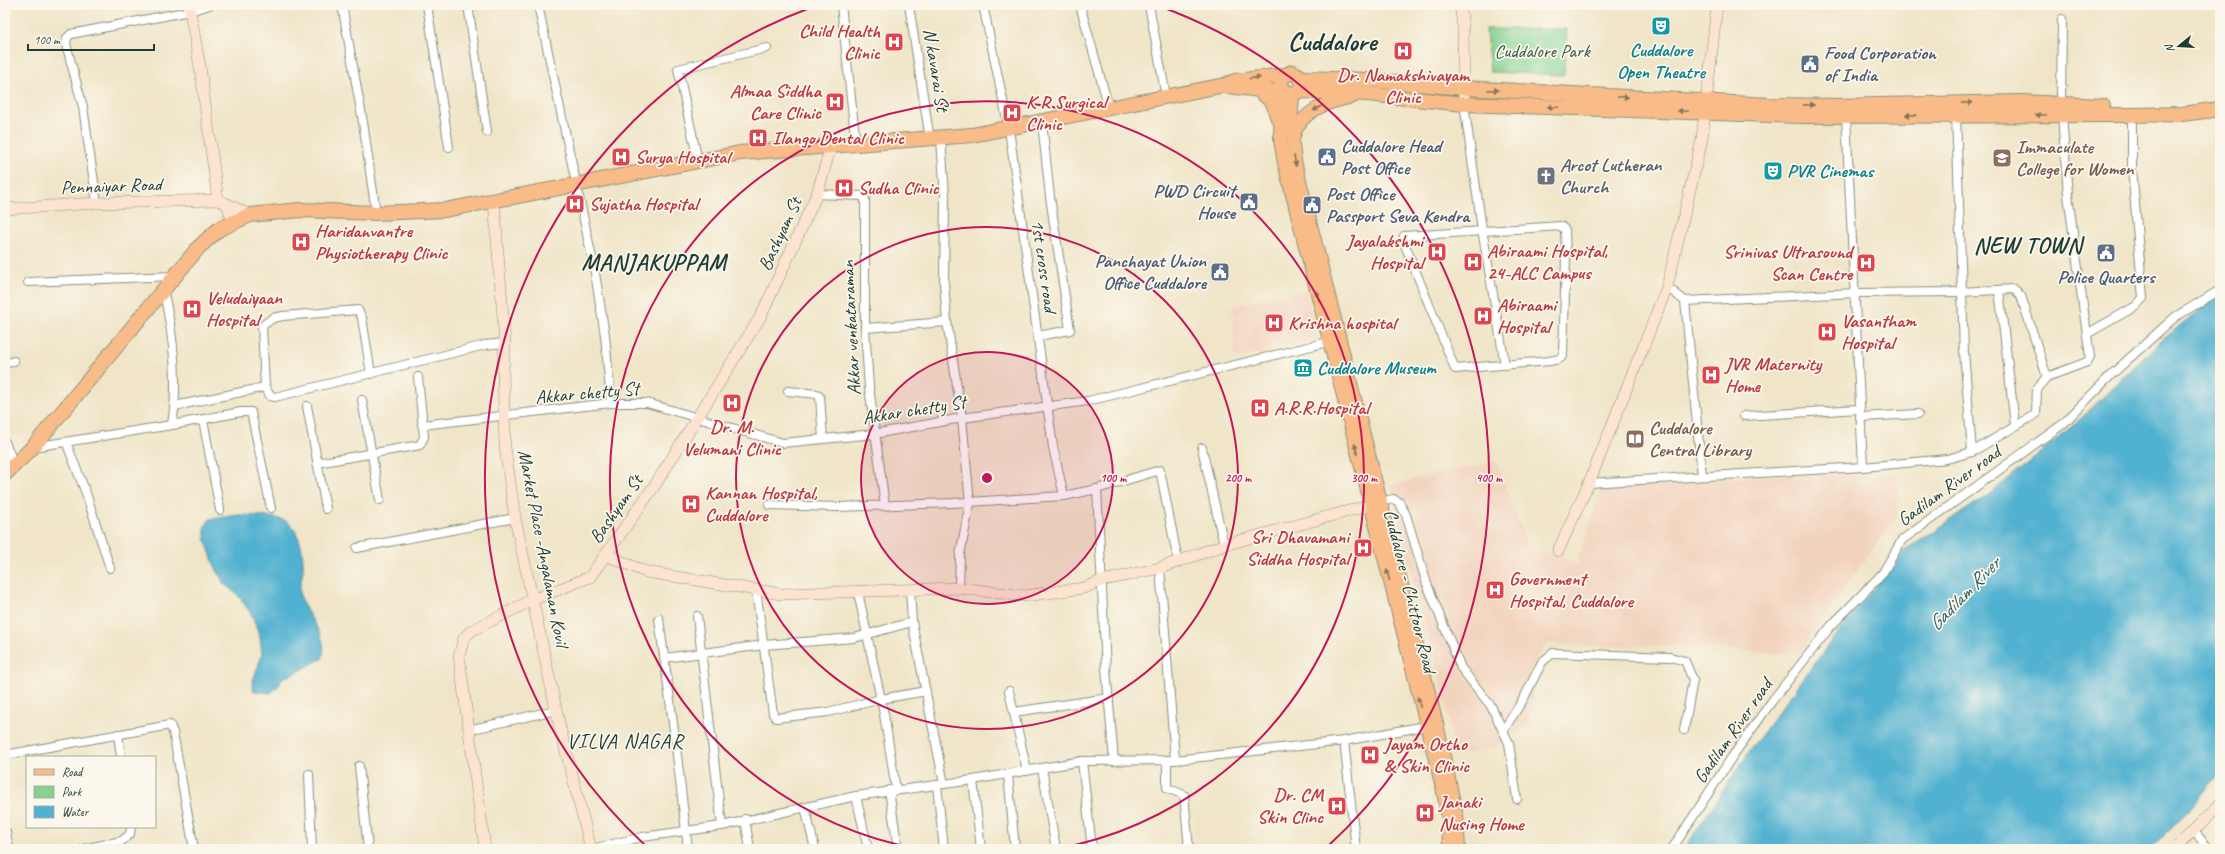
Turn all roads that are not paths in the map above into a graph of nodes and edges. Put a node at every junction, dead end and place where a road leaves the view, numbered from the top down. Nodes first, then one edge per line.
1 (210, 5) edge
2 (342, 5) edge
3 (427, 5) edge
4 (468, 5) edge
5 (538, 5) edge
6 (841, 5) edge
7 (909, 5) edge
8 (983, 5) edge
9 (1080, 5) edge
10 (1149, 5) edge
11 (1460, 5) edge
12 (1717, 5) edge
13 (189, 8) edge
14 (2062, 19) dead end
15 (766, 48) dead end
16 (1225, 85) junction
17 (1289, 87) junction
18 (1464, 88) junction
19 (1258, 91) junction
20 (1368, 94) junction
21 (1166, 96) junction
22 (2220, 101) edge
23 (1464, 104) junction
24 (1704, 106) junction
25 (1109, 108) junction
26 (2061, 109) junction
27 (2220, 109) edge
28 (1956, 114) junction
29 (2132, 115) junction
30 (1846, 116) junction
31 (1042, 122) junction
32 (1009, 129) junction
33 (487, 132) dead end
34 (936, 139) junction
35 (1280, 140) junction
36 (1292, 143) junction
37 (856, 145) junction
38 (831, 146) junction
39 (449, 147) dead end
40 (698, 162) junction
41 (578, 184) junction
42 (818, 194) junction
43 (494, 201) junction
44 (223, 202) junction
45 (97, 203) junction
46 (5, 209) edge
47 (376, 213) junction
48 (250, 215) junction
49 (232, 222) junction
50 (1482, 229) junction
51 (174, 276) junction
52 (28, 282) dead end
53 (1667, 287) junction
54 (163, 289) junction
55 (1998, 290) junction
56 (2220, 290) edge
57 (1961, 292) junction
58 (1856, 293) junction
59 (1685, 301) junction
60 (947, 322) junction
61 (865, 328) junction
62 (2087, 334) junction
63 (1038, 336) junction
64 (1334, 341) junction
65 (506, 343) junction
66 (14, 361) dead end
67 (5, 364) edge
68 (1505, 365) junction
69 (371, 374) junction
70 (418, 377) dead end
71 (2047, 377) junction
72 (265, 387) junction
73 (788, 390) dead end
74 (362, 400) dead end
75 (612, 404) junction
76 (175, 406) junction
77 (307, 406) dead end
78 (1048, 407) junction
79 (1860, 413) junction
80 (1918, 414) dead end
81 (1744, 416) dead end
82 (503, 417) junction
83 (698, 417) junction
84 (962, 418) junction
85 (203, 420) junction
86 (172, 425) junction
87 (422, 425) junction
88 (2015, 425) junction
89 (874, 434) junction
90 (823, 439) junction
91 (5, 442) edge
92 (66, 442) junction
93 (32, 447) junction
94 (1202, 448) dead end
95 (1972, 452) junction
96 (372, 454) junction
97 (317, 463) junction
98 (1863, 467) junction
99 (10, 470) edge
100 (1702, 475) junction
101 (1589, 483) junction
102 (1097, 489) junction
103 (1064, 496) junction
104 (380, 500) dead end
105 (970, 503) junction
106 (1375, 504) junction
107 (769, 505) dead end
108 (885, 506) junction
109 (271, 508) dead end
110 (326, 509) dead end
111 (220, 510) dead end
112 (515, 518) junction
113 (1224, 545) junction
114 (357, 548) dead end
115 (1558, 551) dead end
116 (606, 554) junction
117 (1178, 561) junction
118 (110, 568) dead end
119 (1160, 568) junction
120 (1101, 581) junction
121 (959, 588) junction
122 (910, 589) junction
123 (756, 590) junction
124 (858, 592) junction
125 (532, 600) junction
126 (697, 616) dead end
127 (659, 619) dead end
128 (912, 622) junction
129 (867, 634) junction
130 (764, 645) junction
131 (701, 653) junction
132 (664, 658) junction
133 (926, 691) junction
134 (1009, 691) dead end
135 (1109, 698) junction
136 (881, 699) junction
137 (556, 710) junction
138 (1014, 712) junction
139 (1431, 725) junction
140 (469, 730) junction
141 (1684, 730) dead end
142 (1503, 731) junction
143 (118, 734) junction
144 (1344, 741) junction
145 (5, 755) edge
146 (121, 756) edge
147 (1171, 760) junction
148 (1082, 761) junction
149 (1114, 761) junction
150 (359, 766) dead end
151 (1042, 768) junction
152 (1027, 771) junction
153 (309, 774) dead end
154 (1008, 774) junction
155 (973, 780) junction
156 (940, 785) junction
157 (893, 790) junction
158 (856, 796) junction
159 (1517, 799) dead end
160 (2220, 804) edge
161 (805, 807) junction
162 (745, 819) junction
163 (722, 826) junction
164 (131, 828) edge
165 (2193, 830) junction
166 (684, 831) junction
167 (6, 832) dead end
168 (9, 849) edge
169 (83, 849) edge
170 (194, 849) edge
171 (312, 849) edge
172 (368, 849) edge
173 (485, 849) edge
174 (591, 849) edge
175 (688, 849) edge
176 (750, 849) edge
177 (815, 849) edge
178 (868, 849) edge
179 (898, 849) edge
180 (944, 849) edge
181 (981, 849) edge
182 (1015, 849) edge
183 (1056, 849) edge
184 (1092, 849) edge
185 (1189, 849) edge
186 (1356, 849) edge
187 (1449, 849) edge
188 (1459, 849) edge
189 (1672, 849) edge
190 (2175, 849) edge
191 (2209, 849) edge

1 - 13 street
2 - 47 street
3 - 39 street
4 - 33 street
5 - 41 street
6 - 37 street
7 - 34 street, N kavarai St
8 - 32 street, 1st cross road
9 - 25 street
10 - 21 street
11 - 18 street
12 - 24 street
13 - 44 street
13 - 45 street
14 - 26 street
15 - 40 street
16 -> 17 highway
16 - 19 highway
16 - 21 highway
17 - 18 highway
17 - 19 highway
17 - 20 highway
17 - 35 main road, Cuddalore - Chittoor Road
17 - 36 main road, Cuddalore - Chittoor Road
18 - 23 street
18 -> 24 highway
19 - 35 main road
20 - 23 highway
20 -> 36 main road
21 - 25 highway
22 - 26 highway
24 -> 23 highway
23 - 50 street
24 -> 26 highway
24 - 30 highway
24 - 53 street
25 - 31 highway
26 -> 28 highway
26 - 29 highway
26 - 62 street
27 - 29 highway
28 -> 30 highway
28 - 57 street
29 - 62 street
30 - 58 street
31 - 32 highway
31 - 63 street
32 - 34 highway
32 - 63 street, 1st cross road
34 - 37 highway
34 - 60 street, N kavarai St
64 -> 35 main road, Cuddalore - Chittoor Road
36 -> 64 main road, Cuddalore - Chittoor Road
37 - 38 highway
38 - 40 highway
38 - 42 street, Bashyam St
40 - 41 highway
41 - 43 highway
41 - 75 street
42 - 61 street, Akkar venkataraman
42 - 83 street, Bashyam St
43 - 47 highway
43 - 65 street, Market Place -Angalaman Kovil
44 - 45 street, Pennaiyar Road
44 - 48 street
44 - 49 street
45 - 46 street, Pennaiyar Road
47 - 48 highway
48 - 49 highway
49 - 51 highway
50 - 68 street
50 - 68 street
50 - 68 street
51 - 52 street
51 - 54 highway
53 - 59 street
53 - 101 street
54 - 76 street
54 - 93 highway
55 - 57 street
55 - 71 street
55 - 88 street
56 - 189 street, Gadilam River road
57 - 58 street
57 - 95 street
58 - 59 street
58 - 79 street
59 - 100 street
60 - 61 street
60 - 84 street, N kavarai St
61 - 89 street, Akkar venkataraman
62 - 71 street
63 - 78 street, 1st cross road
64 - 78 street, Akkar chetty St
64 - 106 main road, Cuddalore - Chittoor Road
65 - 69 street
65 - 82 street, Market Place -Angalaman Kovil
66 - 67 street
69 - 72 street
69 - 72 street
70 - 87 street
71 - 88 street
72 - 76 street
73 - 90 street
74 - 96 street
75 - 82 street, Akkar chetty St
75 - 83 street, Akkar chetty St
76 - 86 street
77 - 97 street
78 - 84 street, Akkar chetty St
78 - 103 street, 1st cross road
79 - 80 street
79 - 81 street
79 - 98 street
82 - 87 street, Akkar chetty St
82 - 112 street, Market Place -Angalaman Kovil
83 - 90 street, Akkar chetty St
83 - 116 street, Bashyam St
84 - 89 street, Akkar chetty St
84 - 105 street, N kavarai St
85 - 86 street
85 - 109 street
85 - 111 street
86 - 92 street
87 - 96 street
88 - 95 street
89 - 90 street, Akkar chetty St
89 - 108 street, Akkar venkataraman
91 - 99 street
92 - 93 street
92 - 118 street
93 - 99 highway
94 - 113 street
95 - 98 street
96 - 97 street
96 - 104 street
97 - 110 street
98 - 100 street
100 - 101 street
101 - 115 street
102 - 103 street
102 - 117 street
102 - 120 street
103 - 105 street
105 - 108 street
105 - 121 street, N kavarai St
106 - 113 street
106 - 139 main road, Cuddalore - Chittoor Road
106 - 142 street
107 - 108 street
112 - 114 street
112 - 125 street, Market Place -Angalaman Kovil
113 - 117 street
116 - 123 street
116 - 125 street, Bashyam St
117 - 119 street
119 - 120 street
119 - 147 street
120 - 121 street
120 - 135 street
121 - 122 street
122 - 124 street
122 - 128 street
123 - 124 street
123 - 130 street
124 - 129 street
125 - 137 street, Market Place -Angalaman Kovil
125 - 140 street, Bashyam St
126 - 131 street
127 - 132 street
128 - 129 street
128 - 133 street
129 - 130 street
129 - 136 street
130 - 131 street
130 - 136 street
131 - 132 street
131 - 163 street
132 - 166 street
133 - 136 street
133 - 156 street
134 - 138 street
135 - 138 street
135 - 149 street
136 - 157 street
137 - 140 street
137 - 174 street, Market Place -Angalaman Kovil
138 - 152 street
139 - 144 street
139 - 187 main road, Cuddalore - Chittoor Road
139 - 188 main road, Cuddalore - Chittoor Road
140 - 173 street, Bashyam St
141 - 142 street
142 - 159 street
143 - 145 street
143 - 146 street
143 - 170 street
144 - 147 street
144 - 186 street
147 - 149 street
147 - 185 street
148 - 149 street
148 - 151 street
148 - 184 street
150 - 172 street
151 - 152 street
151 - 183 street
152 - 154 street
153 - 171 street
154 - 155 street
154 - 182 street
155 - 156 street
155 - 181 street
156 - 157 street
156 - 180 street
157 - 158 street
157 - 179 street
158 - 161 street
158 - 178 street
160 - 165 street
161 - 162 street
161 - 177 street
162 - 163 street
162 - 176 street
163 - 166 street
164 - 169 street
165 - 190 street
165 - 191 street
166 - 174 street
166 - 175 street
167 - 168 street

